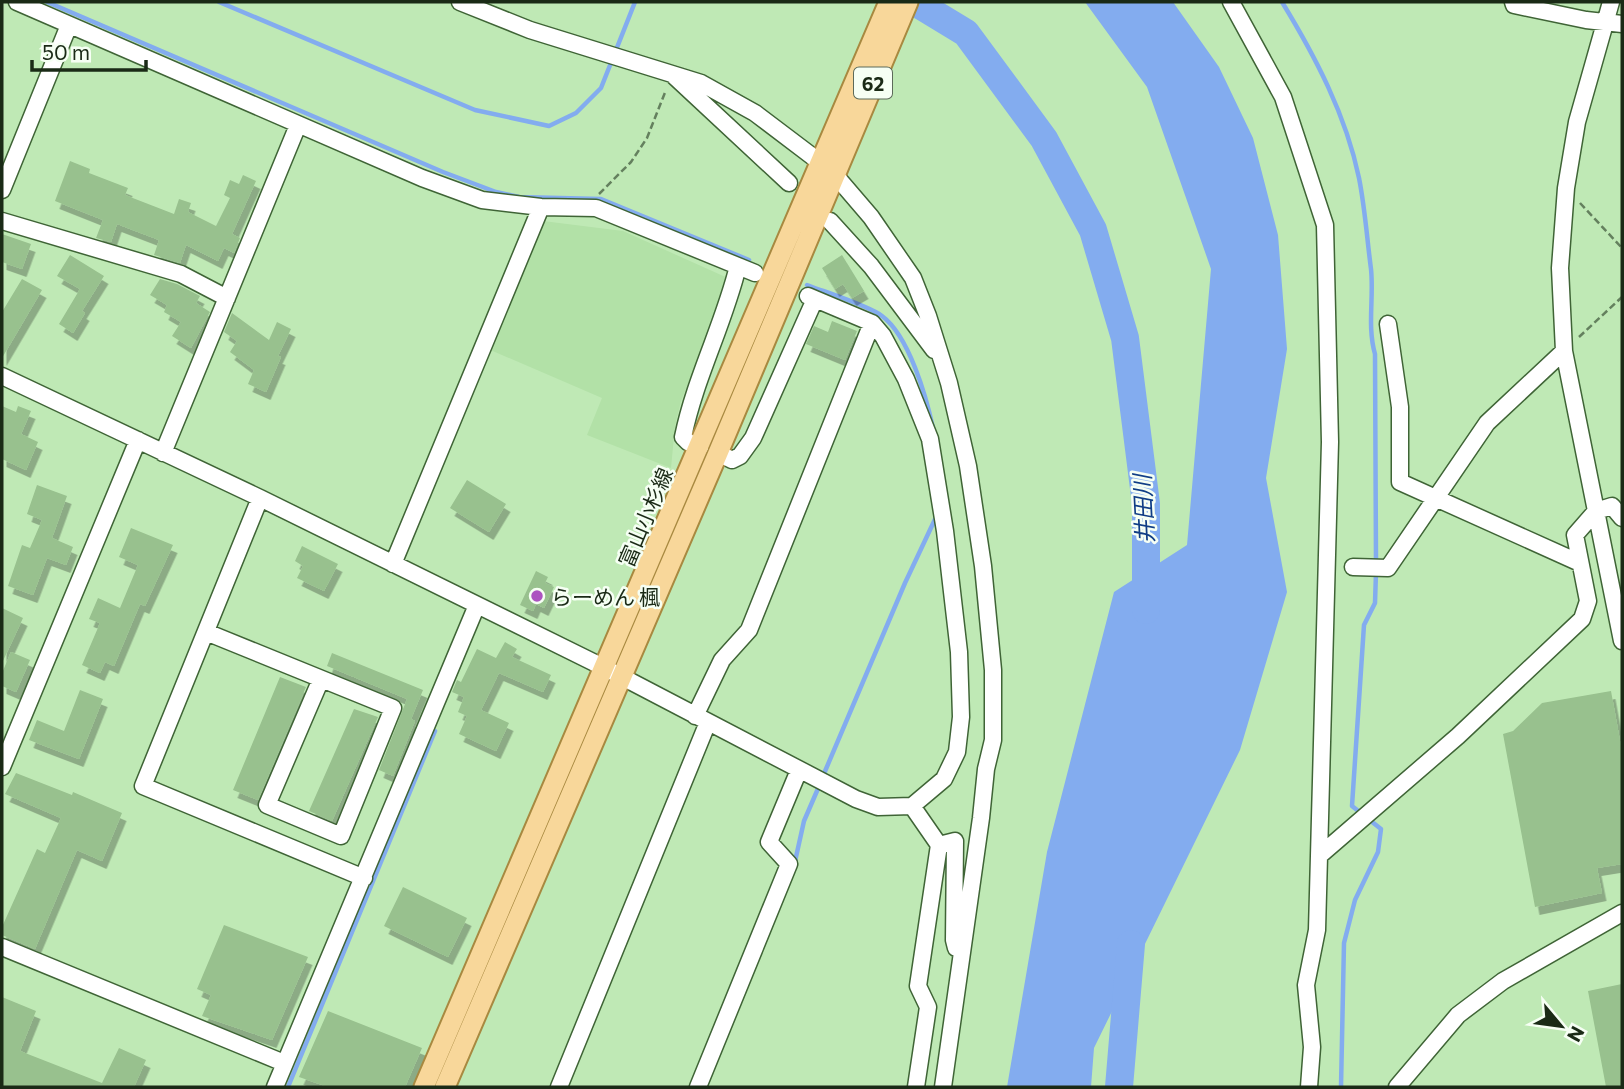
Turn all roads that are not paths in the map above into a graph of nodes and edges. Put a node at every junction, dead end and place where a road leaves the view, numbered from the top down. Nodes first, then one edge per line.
1 (17, 2) edge
2 (460, 2) edge
3 (889, 2) edge
4 (908, 2) edge
5 (1231, 2) edge
6 (1513, 2) edge
7 (1611, 2) edge
8 (1614, 22) edge
9 (69, 24) junction
10 (672, 74) junction
11 (298, 125) junction
12 (830, 164) junction
13 (789, 183) dead end
14 (2, 190) edge
15 (541, 207) junction
16 (2, 221) edge
17 (830, 221) dead end
18 (738, 266) junction
19 (755, 273) dead end
20 (227, 298) junction
21 (872, 323) junction
22 (1388, 324) dead end
23 (1564, 351) junction
24 (942, 361) junction
25 (2, 376) edge
26 (138, 440) junction
27 (709, 450) junction
28 (163, 453) junction
29 (260, 498) junction
30 (1435, 498) junction
31 (1596, 511) junction
32 (1619, 511) edge
33 (1580, 563) junction
34 (393, 564) junction
35 (1353, 567) dead end
36 (477, 605) junction
37 (206, 632) junction
38 (1622, 641) edge
39 (613, 672) junction
40 (321, 679) junction
41 (702, 719) junction
42 (2, 767) edge
43 (799, 770) junction
44 (912, 806) junction
45 (939, 845) junction
46 (1319, 856) junction
47 (364, 878) junction
48 (1622, 913) edge
49 (2, 947) edge
50 (960, 964) junction
51 (284, 1063) junction
52 (275, 1087) edge
53 (424, 1087) edge
54 (444, 1087) edge
55 (559, 1087) edge
56 (698, 1087) edge
57 (916, 1087) edge
58 (943, 1087) edge
59 (1309, 1087) edge
60 (1397, 1087) edge

1 - 9 street
2 - 10 street
3 - 12 main road, 富山小杉線 / 62
4 - 12 main road, 富山小杉線 / 62
5 - 46 street
6 - 8 street
7 - 8 street
8 - 23 street
9 - 11 street
9 - 14 street
10 - 12 street
10 - 13 street
11 - 15 street
11 - 20 street
12 - 24 street
12 - 27 main road, 富山小杉線 / 62
15 - 18 street
15 - 34 street
16 - 20 street
17 - 24 street
18 - 19 street
18 - 27 street
20 - 28 street
21 - 27 street
21 - 41 street
21 - 44 street
22 - 30 street
23 - 30 street
23 - 31 street
24 - 50 street
25 - 26 street
26 - 28 street
26 - 42 street
27 - 39 main road, 富山小杉線 / 62
28 - 29 street
29 - 34 street
29 - 37 street
30 - 33 street
30 - 35 street
31 - 32 street
31 - 33 street
31 - 38 street
33 - 46 street
34 - 36 street
36 - 39 street
36 - 47 street
37 - 40 street
37 - 47 street
39 - 41 street
39 - 53 main road, 富山小杉線 / 62
39 - 54 main road, 富山小杉線 / 62
40 - 40 street
41 - 43 street
41 - 55 street
43 - 44 street
43 - 56 street
44 - 45 street
45 - 50 street
45 - 57 street
46 - 59 street
47 - 51 street
48 - 60 street
49 - 51 street
50 - 58 street
51 - 52 street

